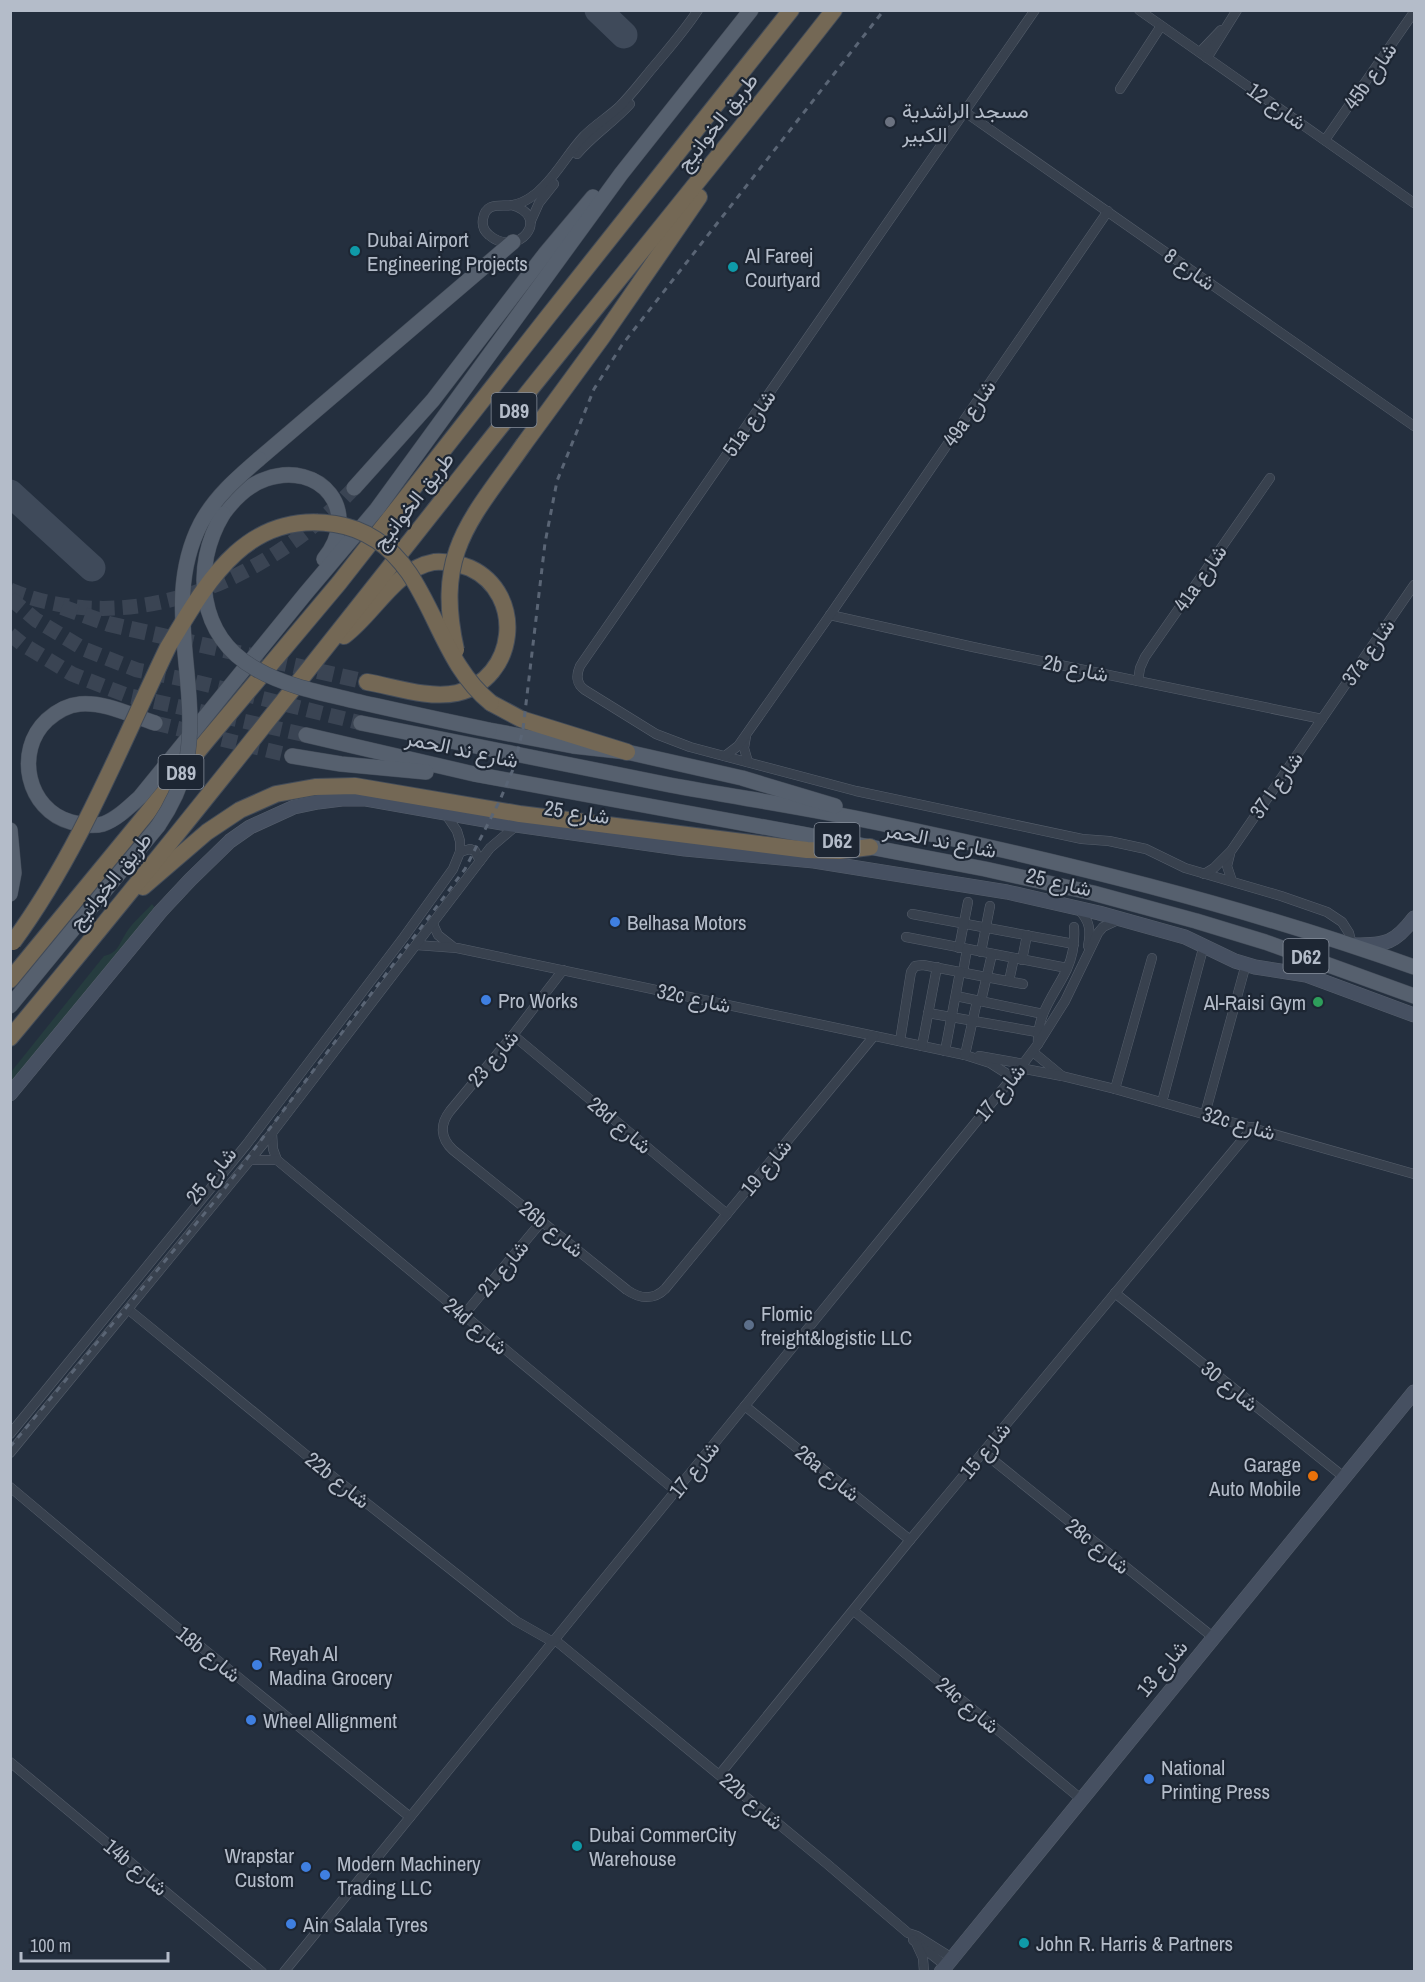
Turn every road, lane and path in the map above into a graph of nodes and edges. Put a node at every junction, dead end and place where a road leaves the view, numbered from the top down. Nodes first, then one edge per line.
1 (698, 10) edge
2 (704, 10) edge
3 (752, 10) edge
4 (791, 10) edge
5 (834, 10) edge
6 (1035, 10) edge
7 (1139, 10) edge
8 (1237, 10) edge
9 (1414, 12) edge
10 (1161, 26) junction
11 (1204, 55) junction
12 (1120, 89) dead end
13 (965, 112) junction
14 (1325, 140) junction
15 (706, 173) junction
16 (621, 174) junction
17 (1414, 203) edge
18 (511, 205) junction
19 (1108, 211) junction
20 (530, 222) junction
21 (513, 242) junction
22 (1414, 426) edge
23 (1270, 478) dead end
24 (354, 488) tunnel mouth
25 (1414, 585) edge
26 (306, 592) junction
27 (830, 615) junction
28 (326, 648) junction
29 (459, 666) junction
30 (1138, 681) junction
31 (367, 682) tunnel mouth
32 (1322, 719) junction
33 (154, 723) tunnel mouth
34 (361, 723) tunnel mouth
35 (747, 731) junction
36 (306, 735) tunnel mouth
37 (627, 752) junction
38 (292, 756) tunnel mouth
39 (725, 756) junction
40 (748, 762) junction
41 (474, 774) junction
42 (445, 813) junction
43 (877, 822) junction
44 (517, 825) junction
45 (10, 830) edge
46 (870, 847) junction
47 (1231, 851) junction
48 (460, 852) junction
49 (480, 861) junction
50 (1204, 874) junction
51 (1232, 881) junction
52 (10, 894) edge
53 (123, 901) junction
54 (968, 902) dead end
55 (990, 906) dead end
56 (1077, 908) junction
57 (912, 914) dead end
58 (1414, 918) edge
59 (1120, 919) junction
60 (433, 924) junction
61 (964, 924) junction
62 (1074, 927) dead end
63 (986, 928) junction
64 (1027, 935) junction
65 (906, 938) dead end
66 (12, 943) edge
67 (1074, 944) junction
68 (416, 945) junction
69 (1204, 945) junction
70 (1353, 945) junction
71 (457, 948) junction
72 (963, 948) junction
73 (981, 952) junction
74 (992, 954) junction
75 (1086, 956) junction
76 (1152, 958) dead end
77 (1018, 959) junction
78 (1246, 964) junction
79 (1414, 967) edge
80 (937, 968) junction
81 (1067, 968) junction
82 (563, 970) junction
83 (962, 972) junction
84 (987, 977) junction
85 (10, 980) edge
86 (1009, 981) junction
87 (1023, 984) dead end
88 (956, 996) junction
89 (1414, 996) edge
90 (979, 1001) junction
91 (10, 1006) edge
92 (928, 1013) junction
93 (1043, 1014) junction
94 (1414, 1015) edge
95 (952, 1017) junction
96 (973, 1021) junction
97 (1037, 1032) junction
98 (513, 1035) junction
99 (874, 1035) junction
100 (10, 1038) edge
101 (900, 1041) junction
102 (922, 1046) junction
103 (1036, 1048) junction
104 (945, 1051) junction
105 (968, 1055) junction
106 (1022, 1066) junction
107 (1062, 1076) junction
108 (1012, 1077) junction
109 (1115, 1089) junction
110 (10, 1094) edge
111 (1162, 1102) junction
112 (1205, 1114) junction
113 (1253, 1127) junction
114 (272, 1133) junction
115 (453, 1150) joint
116 (250, 1160) junction
117 (276, 1160) junction
118 (1414, 1174) edge
119 (727, 1214) junction
120 (542, 1221) junction
121 (1115, 1293) junction
122 (655, 1296) joint
123 (129, 1310) junction
124 (463, 1316) junction
125 (1414, 1392) edge
126 (745, 1406) junction
127 (10, 1434) edge
128 (983, 1452) junction
129 (10, 1453) edge
130 (1345, 1478) junction
131 (10, 1487) edge
132 (676, 1491) junction
133 (910, 1540) junction
134 (854, 1611) junction
135 (1214, 1638) junction
136 (554, 1641) junction
137 (10, 1762) edge
138 (720, 1774) junction
139 (1081, 1799) junction
140 (410, 1817) junction
141 (908, 1933) junction
142 (916, 1942) junction
143 (946, 1965) edge
144 (262, 1971) edge
145 (284, 1971) edge
146 (924, 1971) edge

1 - 18 street
2 - 20 street
3 - 16 main road
4 - 85 highway, طريق الخوانيج / D89
5 - 15 highway, طريق الخوانيج / D89
6 - 13 street, 51a شارع
7 - 10 street, شارع 12
8 - 11 street
9 - 14 street, 45b شارع
10 - 11 street, شارع 12
10 - 12 street
11 - 14 street, شارع 12
13 - 19 street, شارع 8
13 - 39 street, 51a شارع
14 - 17 street, شارع 12
15 - 28 highway, طريق الخوانيج / D89
15 - 29 highway, bridge
16 - 24 main road
16 - 26 main road
18 - 20 street
18 - 21 street
19 - 22 street, شارع 8
19 - 27 street, 49a شارع
20 - 21 street
21 - 91 main road, bridge
23 - 30 street, 41a شارع
25 - 32 street, 37a شارع
26 - 33 main road
26 - 37 main road, bridge
27 - 30 street, 2b شارع
27 - 35 street, 49a شارع
28 - 31 highway
28 - 53 highway, طريق الخوانيج / D89
29 - 37 highway, bridge
29 - 66 highway, bridge
30 - 32 street, 2b شارع
32 - 47 street, شارع ا 37
34 - 43 main road, شارع ند الحمر / D62
35 - 39 street, 49a شارع
35 - 40 street
36 - 41 main road, شارع ند الحمر / D62
37 - 43 main road
38 - 41 main road
39 - 40 street, 51a شارع
40 - 50 street, 51a شارع
41 - 46 main road, شارع ند الحمر / D62
42 - 44 street
42 - 48 street
42 - 110 street
43 - 70 main road, شارع ند الحمر / D62
44 - 49 street, شارع 25
44 - 56 street, شارع 25
45 - 52 main road
46 - 53 highway
46 - 89 main road, شارع ند الحمر / D62
47 - 50 street, شارع ا 37
47 - 51 street
48 - 49 street
48 - 127 street, شارع 25
49 - 60 street, شارع 25
50 - 51 street, 51a شارع
51 - 70 street, 51a شارع
53 - 100 highway, طريق الخوانيج / D89
54 - 61 street
55 - 63 street
56 - 59 street, شارع 25
56 - 75 street, شارع 17
57 - 61 street
58 - 70 street
59 - 69 street, شارع 25
59 - 75 street, شارع 17
60 - 68 street, شارع 25
60 - 71 street
61 - 63 street
61 - 72 street
62 - 67 street
63 - 64 street
63 - 73 street
64 - 67 street
64 - 77 street
65 - 72 street
67 - 81 street
68 - 71 street, 32c شارع
68 - 114 street, شارع 25
69 - 78 street, شارع 25
69 - 111 street
70 - 79 main road, شارع ند الحمر / D62
71 - 82 street, 32c شارع
72 - 73 street
72 - 83 street
73 - 74 street
74 - 77 street
74 - 84 street
75 - 103 street, شارع 17
76 - 109 street
77 - 81 street
77 - 86 street
78 - 94 street, شارع 25
78 - 112 street
80 - 83 street
80 - 92 street
80 - 101 street
81 - 93 street
82 - 98 street, شارع 23
82 - 99 street, 32c شارع
83 - 84 street
83 - 88 street
84 - 86 street
84 - 90 street
86 - 87 street
88 - 90 street
88 - 95 street
90 - 93 street
90 - 96 street
92 - 95 street
92 - 102 street
93 - 97 street
95 - 96 street
95 - 104 street
96 - 97 street
96 - 105 street
97 - 103 street
98 - 115 street, شارع 23
98 - 119 street, 28d شارع
99 - 101 street, 32c شارع
99 - 119 street, شارع 19
101 - 102 street, 32c شارع
102 - 104 street, 32c شارع
103 - 106 street, شارع 17
103 - 107 street, 32c شارع
104 - 105 street, 32c شارع
105 - 106 street, 32c شارع
105 - 108 street, 32c شارع
106 - 107 street, 32c شارع
106 - 108 street, شارع 17
107 - 109 street, 32c شارع
108 - 126 street, شارع 17
109 - 111 street, 32c شارع
111 - 112 street, 32c شارع
112 - 113 street, 32c شارع
113 - 118 street, 32c شارع
113 - 121 street, شارع 15
114 - 116 street, شارع 25
114 - 117 street
115 - 120 street, 26b شارع
116 - 117 street
116 - 123 street, شارع 25
117 - 124 street, 24d شارع
119 - 122 street, شارع 19
120 - 122 street, 26b شارع
120 - 124 street, شارع 21
121 - 128 street, شارع 15
121 - 130 street, شارع 30
123 - 129 street, شارع 25
123 - 136 street, 22b شارع
124 - 132 street, 24d شارع
125 - 130 street, شارع 13
126 - 132 street, شارع 17
126 - 133 street, 26a شارع
128 - 133 street, شارع 15
128 - 135 street, 28c شارع
130 - 135 street, شارع 13
131 - 140 street, 18b شارع
132 - 136 street, شارع 17
133 - 134 street, شارع 15
134 - 138 street, شارع 15
134 - 139 street, 24c شارع
135 - 139 street, شارع 13
136 - 138 street, 22b شارع
136 - 140 street, شارع 17
137 - 144 street, 14b شارع
138 - 141 street, 22b شارع
139 - 143 street, شارع 13
140 - 145 street, شارع 17
141 - 142 street
141 - 143 street, 22b شارع
142 - 143 street
142 - 146 street

